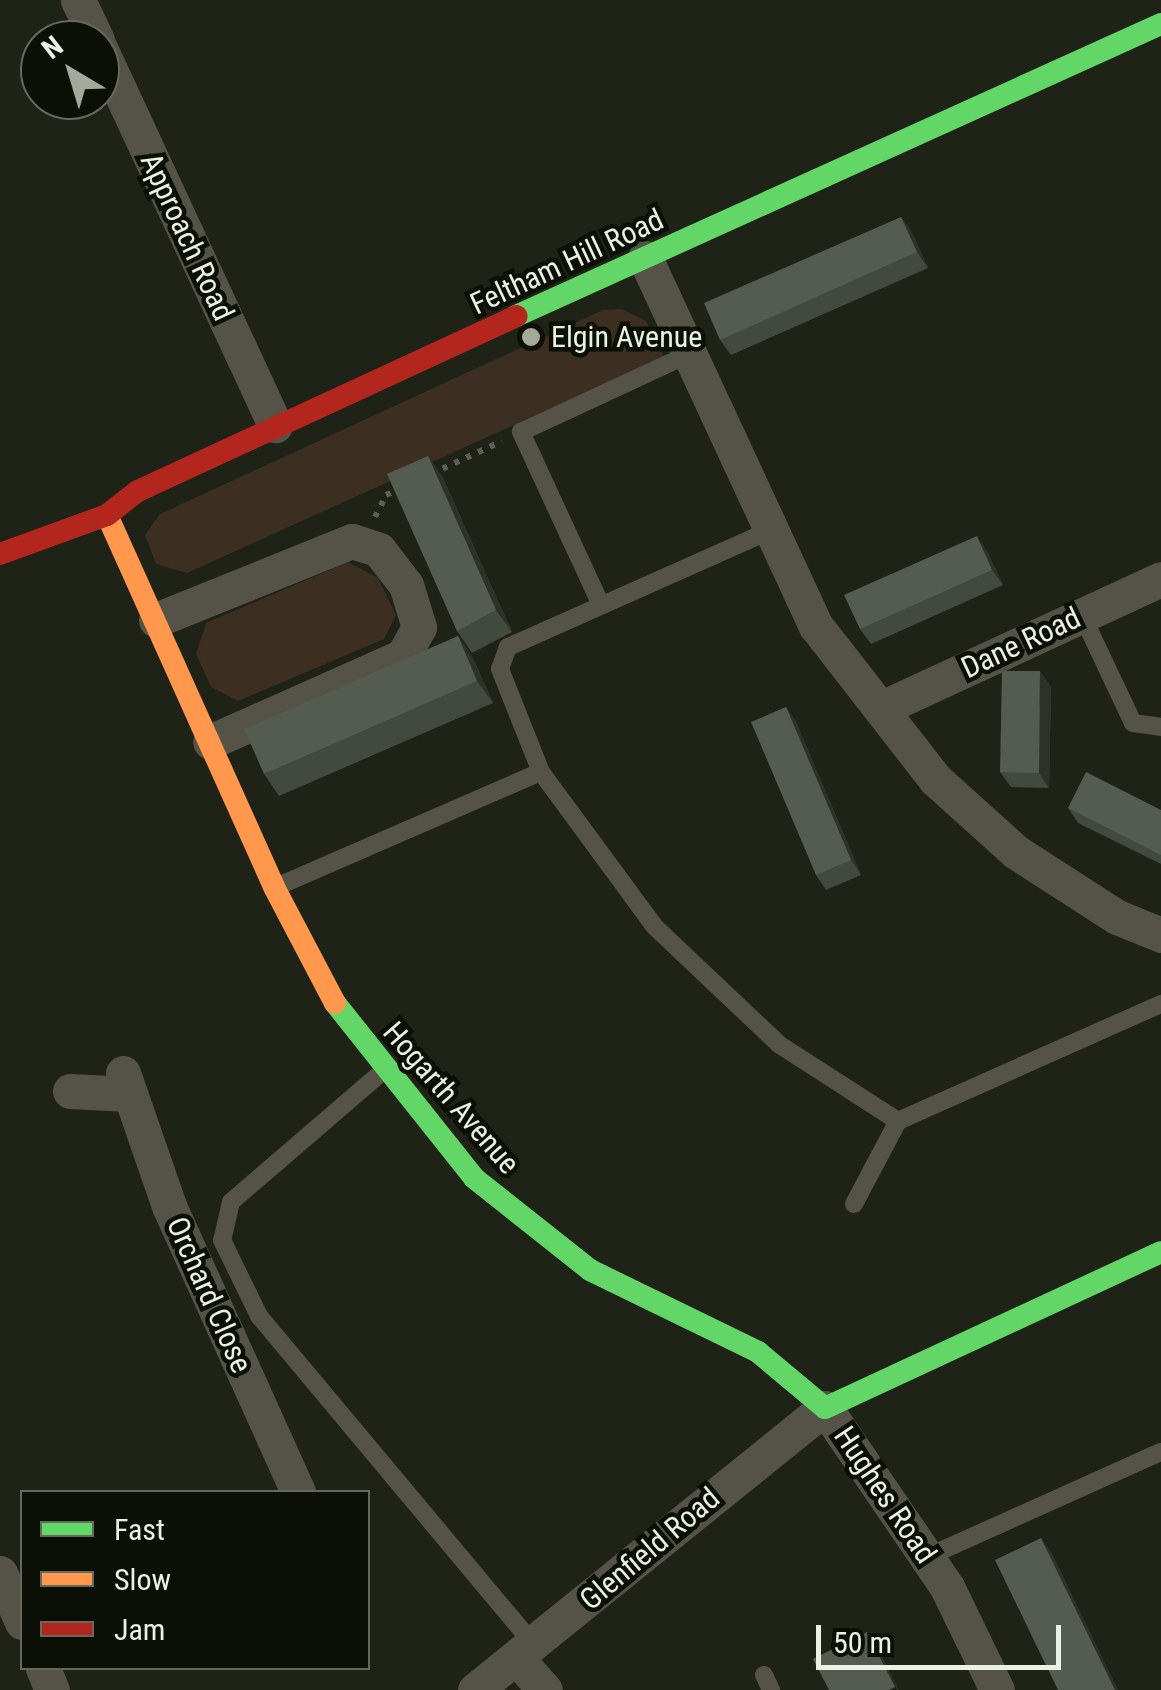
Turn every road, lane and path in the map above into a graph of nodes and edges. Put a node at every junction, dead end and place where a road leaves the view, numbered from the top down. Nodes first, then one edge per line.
1 (1161, 24) edge
2 (120, 91) edge
3 (646, 258) junction
4 (689, 354) junction
5 (275, 425) junction
6 (521, 432) junction
7 (107, 514) junction
8 (768, 531) junction
9 (362, 544) junction
10 (0, 554) edge
11 (1161, 580) edge
12 (601, 605) junction
13 (1082, 615) junction
14 (156, 620) junction
15 (882, 708) junction
16 (1161, 727) edge
17 (210, 742) junction
18 (542, 772) junction
19 (274, 887) junction
20 (1161, 936) edge
21 (1161, 1004) edge
22 (382, 1072) junction
23 (70, 1091) dead end
24 (898, 1121) junction
25 (854, 1204) dead end
26 (1161, 1252) edge
27 (825, 1408) junction
28 (1161, 1452) edge
29 (297, 1490) edge
30 (927, 1557) junction
31 (0, 1574) edge
32 (20, 1618) edge
33 (526, 1653) junction
34 (475, 1690) edge
35 (545, 1690) edge
36 (997, 1690) edge

1 - 3 street, Feltham Hill Road
2 - 5 street, Approach Road
3 - 4 street
3 - 5 street, Feltham Hill Road
4 - 6 lane
4 - 8 street
5 - 7 street, Feltham Hill Road
6 - 9 path
6 - 12 lane
7 - 10 street, Feltham Hill Road
7 - 14 street, Hogarth Avenue
8 - 12 lane
8 - 15 street
9 - 14 street
9 - 17 street
11 - 13 street, Dane Road
12 - 18 lane
13 - 15 street, Dane Road
13 - 16 lane
14 - 17 street, Hogarth Avenue
15 - 20 street
17 - 19 street, Hogarth Avenue
18 - 19 lane
18 - 24 lane
19 - 22 street, Hogarth Avenue
21 - 24 lane
22 - 27 street, Hogarth Avenue
22 - 33 lane
23 - 29 street, Orchard Close
24 - 25 lane
26 - 27 street
27 - 30 street, Hughes Road
27 - 33 street, Glenfield Road
28 - 30 lane
30 - 36 street, Hughes Road
31 - 32 street
33 - 34 street, Glenfield Road
33 - 35 street

